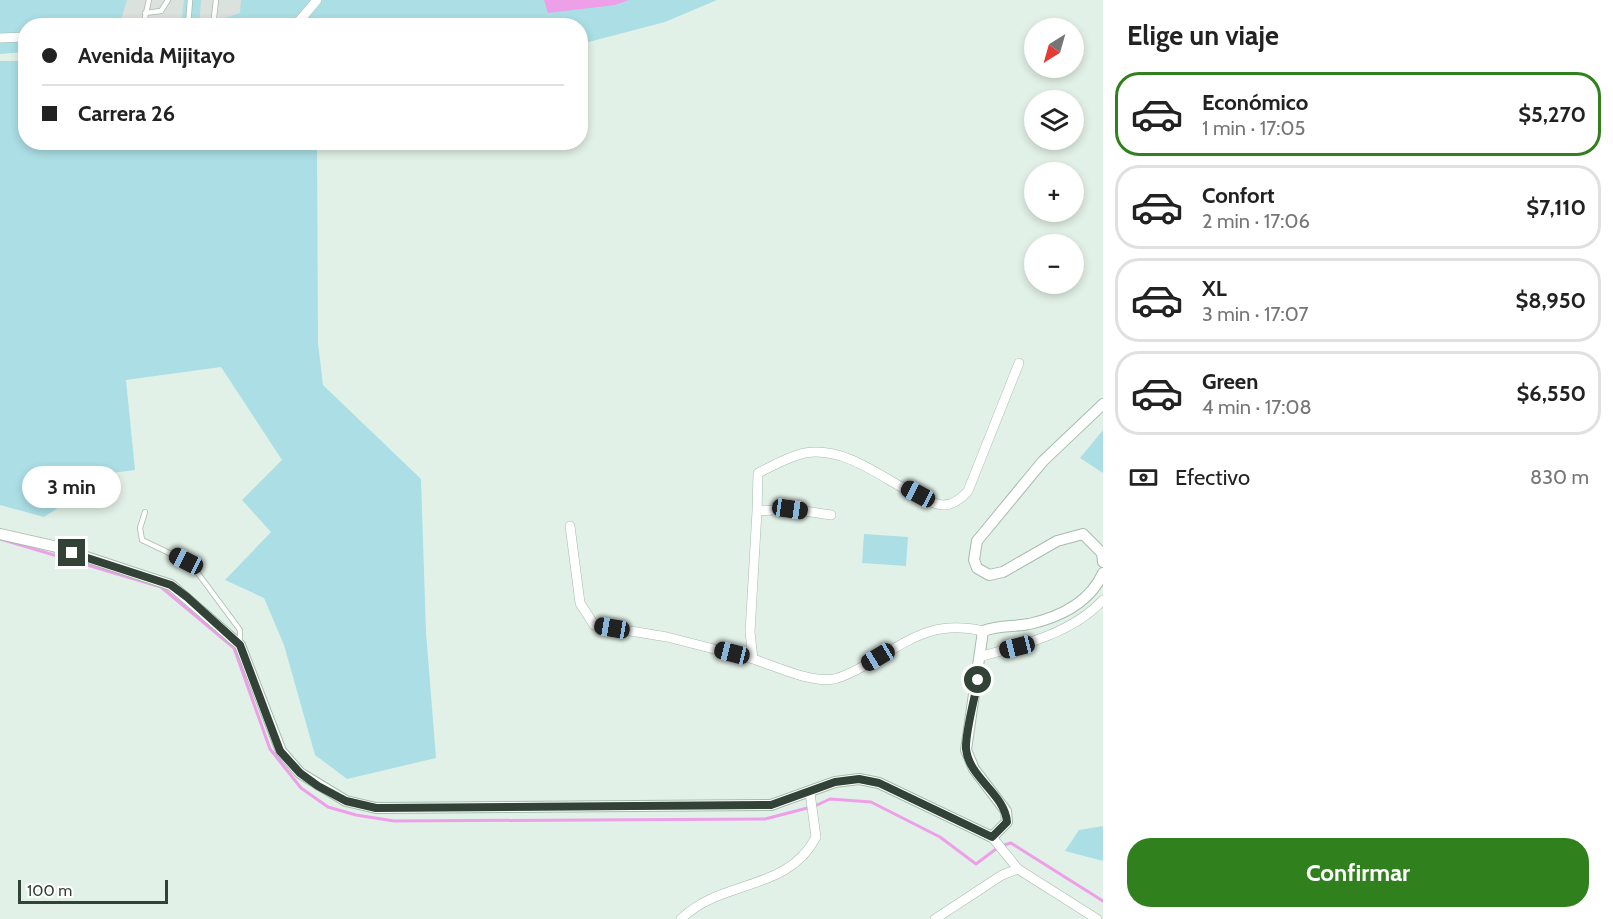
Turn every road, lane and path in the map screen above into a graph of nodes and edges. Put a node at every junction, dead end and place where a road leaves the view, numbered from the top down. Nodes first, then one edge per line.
1 (149, 0) edge
2 (168, 0) edge
3 (190, 0) edge
4 (216, 0) edge
5 (317, 0) edge
6 (145, 13) junction
7 (144, 18) edge
8 (189, 18) edge
9 (214, 18) edge
10 (302, 18) edge
11 (18, 37) edge
12 (0, 38) edge
13 (1018, 363) dead end
14 (1103, 404) edge
15 (757, 511) junction
16 (145, 512) dead end
17 (831, 515) dead end
18 (570, 526) dead end
19 (0, 534) edge
20 (1103, 562) edge
21 (1103, 573) edge
22 (1103, 600) edge
23 (984, 631) junction
24 (240, 645) junction
25 (982, 656) junction
26 (753, 659) junction
27 (810, 793) junction
28 (992, 837) junction
29 (1018, 869) junction
30 (681, 919) edge
31 (935, 919) edge
32 (1096, 919) edge

1 - 6 lane
2 - 6 lane
3 - 8 lane
4 - 9 lane
5 - 10 street
6 - 7 lane
11 - 12 street
13 - 15 street
14 - 20 street
15 - 17 street
15 - 26 street
16 - 24 lane
18 - 26 street
19 - 24 street
21 - 23 street
22 - 25 street
23 - 25 street
23 - 26 street
24 - 27 street
25 - 28 street
27 - 28 street
27 - 30 street
28 - 29 street
29 - 31 street
29 - 32 street

